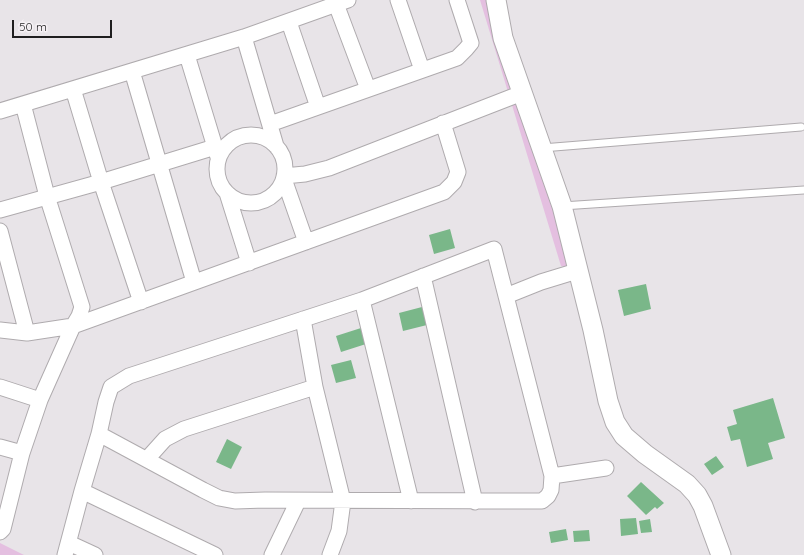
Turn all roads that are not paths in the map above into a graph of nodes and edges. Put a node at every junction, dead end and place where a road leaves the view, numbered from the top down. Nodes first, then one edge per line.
1 (398, 0) edge
2 (457, 0) edge
3 (496, 0) edge
4 (342, 2) edge
5 (289, 22) junction
6 (244, 37) junction
7 (187, 55) junction
8 (422, 70) junction
9 (132, 71) junction
10 (72, 89) junction
11 (368, 89) junction
12 (522, 93) junction
13 (23, 104) junction
14 (318, 107) junction
15 (0, 111) edge
16 (442, 123) junction
17 (270, 124) junction
18 (801, 127) dead end
19 (276, 146) junction
20 (541, 148) junction
21 (217, 153) junction
22 (159, 163) junction
23 (284, 177) junction
24 (101, 182) junction
25 (804, 190) edge
26 (227, 193) junction
27 (47, 196) junction
28 (562, 206) junction
29 (0, 210) edge
30 (0, 231) edge
31 (306, 242) junction
32 (248, 263) junction
33 (6, 271) edge
34 (578, 271) junction
35 (423, 276) junction
36 (194, 282) junction
37 (506, 296) junction
38 (362, 300) junction
39 (141, 302) junction
40 (302, 319) junction
41 (73, 326) junction
42 (0, 330) edge
43 (27, 333) junction
44 (0, 387) edge
45 (315, 387) junction
46 (40, 400) junction
47 (99, 434) junction
48 (0, 447) edge
49 (22, 453) junction
50 (147, 459) junction
51 (606, 468) dead end
52 (552, 476) junction
53 (82, 491) junction
54 (298, 501) junction
55 (342, 501) junction
56 (411, 502) junction
57 (475, 502) junction
58 (0, 532) edge
59 (67, 549) edge
60 (95, 555) edge
61 (215, 555) edge
62 (272, 555) edge
63 (330, 555) edge
64 (721, 555) edge

1 - 8 street
2 - 8 street
3 - 12 street
4 - 5 street
4 - 11 street
5 - 6 street
5 - 14 street
6 - 7 street
6 - 17 street
7 - 9 street
7 - 21 street
8 - 11 street
9 - 10 street
9 - 22 street
10 - 13 street
10 - 24 street
11 - 14 street
12 - 16 street
12 - 20 street
13 - 15 street
13 - 27 street
14 - 17 street
16 - 23 street
16 - 31 street
17 - 19 street
18 - 20 lane
19 - 21 street
19 - 23 street
20 - 28 street
21 - 22 street
21 - 26 street
22 - 24 street
22 - 36 street
23 - 26 street
23 - 31 street
24 - 27 street
24 - 39 street
25 - 28 lane
26 - 32 street
27 - 29 street
27 - 41 street
28 - 34 street
30 - 33 street
31 - 32 street
32 - 36 street
33 - 43 street
34 - 37 street
34 - 64 street
35 - 37 street
35 - 38 street
35 - 57 street
36 - 39 street
37 - 52 street
38 - 40 street
38 - 56 street
39 - 41 street
40 - 45 street
40 - 47 street
41 - 43 street
41 - 46 street
42 - 43 street
44 - 46 street
45 - 50 street
45 - 55 street
46 - 49 street
47 - 50 street
47 - 53 street
48 - 49 street
49 - 58 street
50 - 54 street
51 - 52 street
52 - 57 street
53 - 59 street
53 - 61 street
54 - 55 street
54 - 62 street
55 - 56 street
55 - 63 street
56 - 57 street
59 - 60 street

